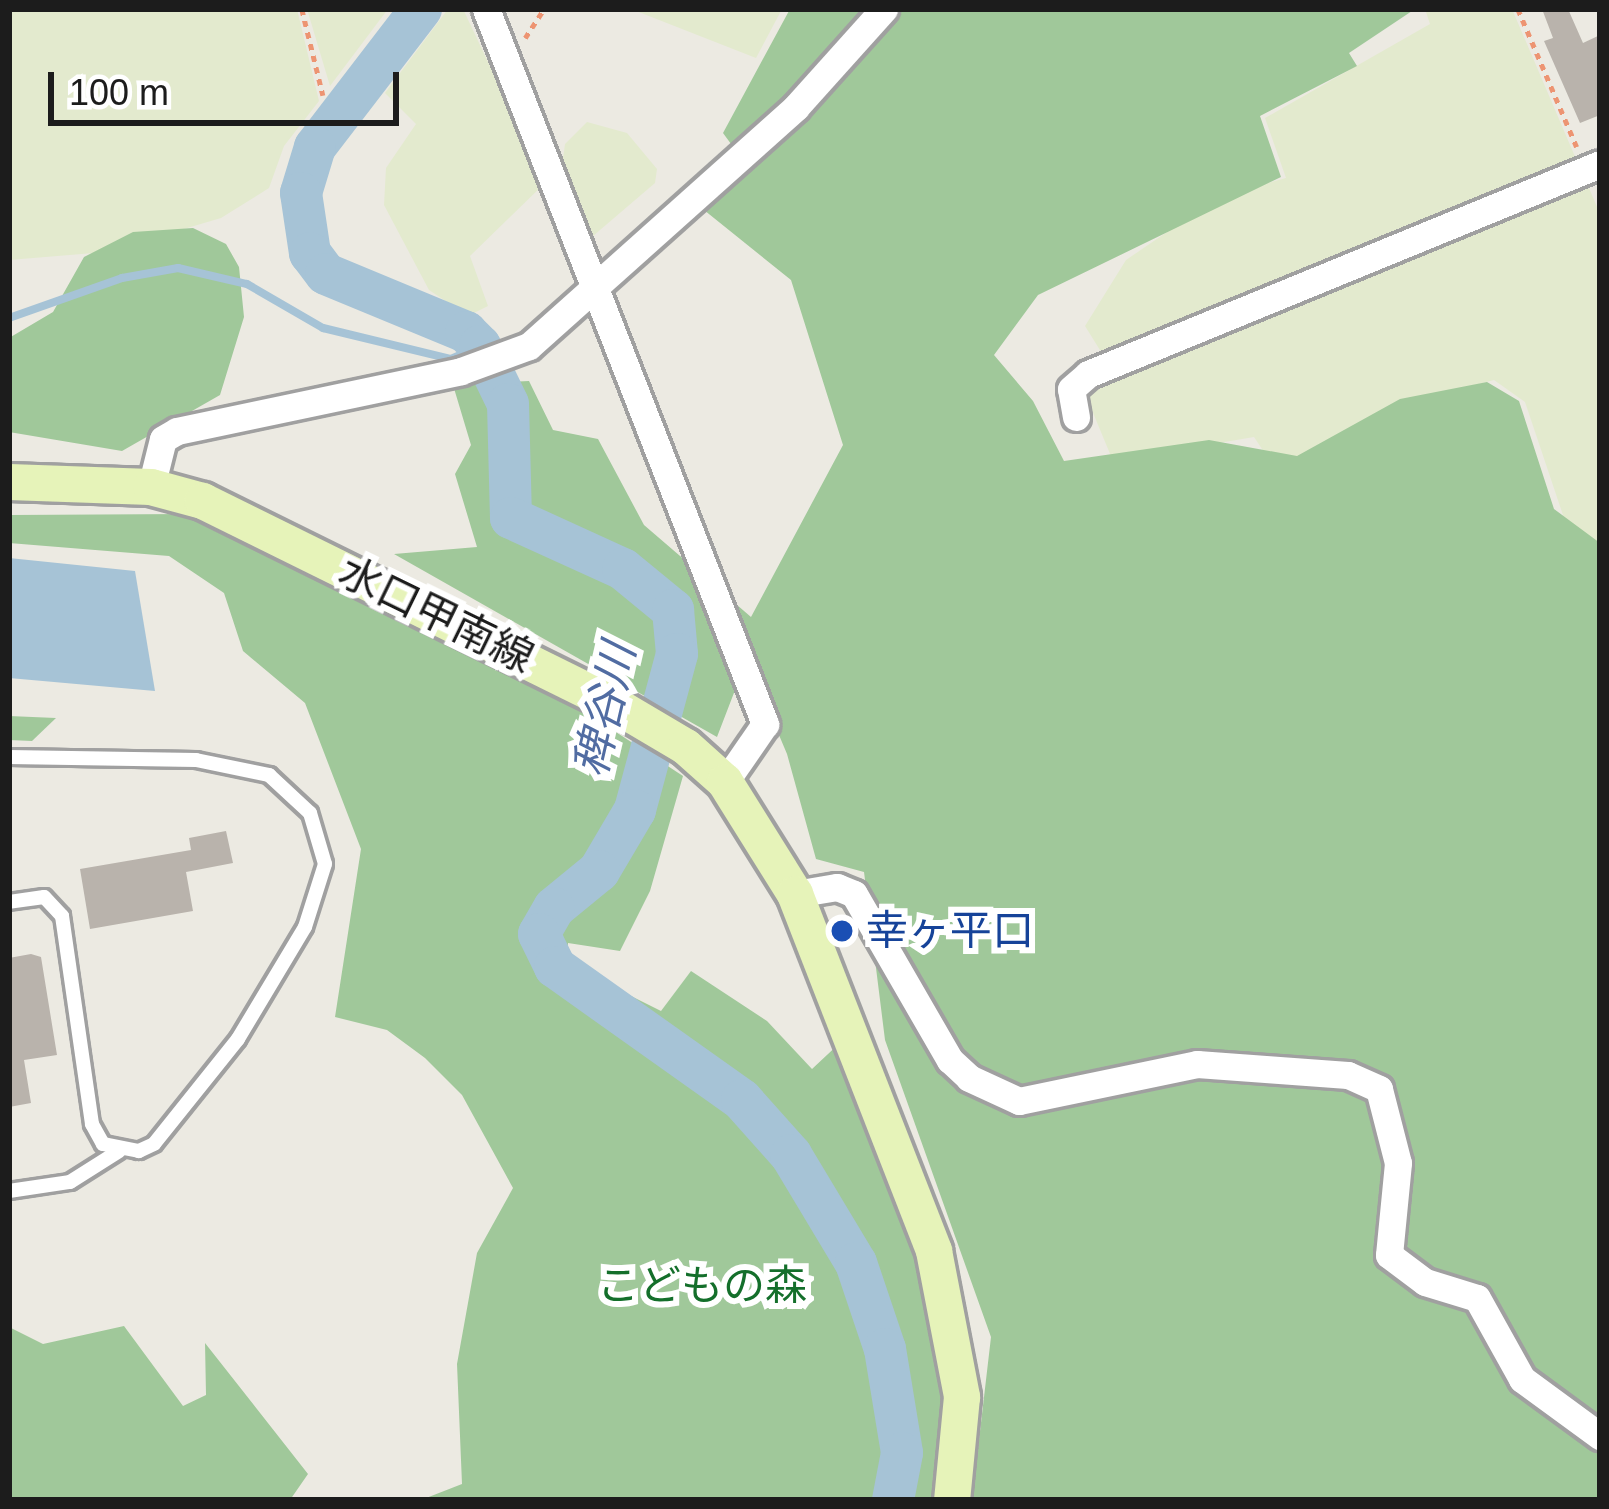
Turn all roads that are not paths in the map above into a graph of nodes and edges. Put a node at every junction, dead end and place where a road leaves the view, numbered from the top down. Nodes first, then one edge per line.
1 (486, 9) edge
2 (884, 9) edge
3 (1593, 167) edge
4 (600, 289) junction
5 (1076, 417) dead end
6 (9, 482) edge
7 (151, 487) junction
8 (9, 757) edge
9 (724, 782) junction
10 (795, 894) junction
11 (9, 902) edge
12 (119, 1151) junction
13 (9, 1191) edge
14 (1600, 1436) edge
15 (952, 1500) edge

1 - 4 street
2 - 4 street
3 - 5 street
4 - 7 street
4 - 9 street
6 - 7 main road, 水口甲南線
7 - 9 main road, 水口甲南線
8 - 12 lane
9 - 10 main road, 水口甲南線
10 - 14 street
10 - 15 main road, 水口甲南線
11 - 12 lane
12 - 13 lane

